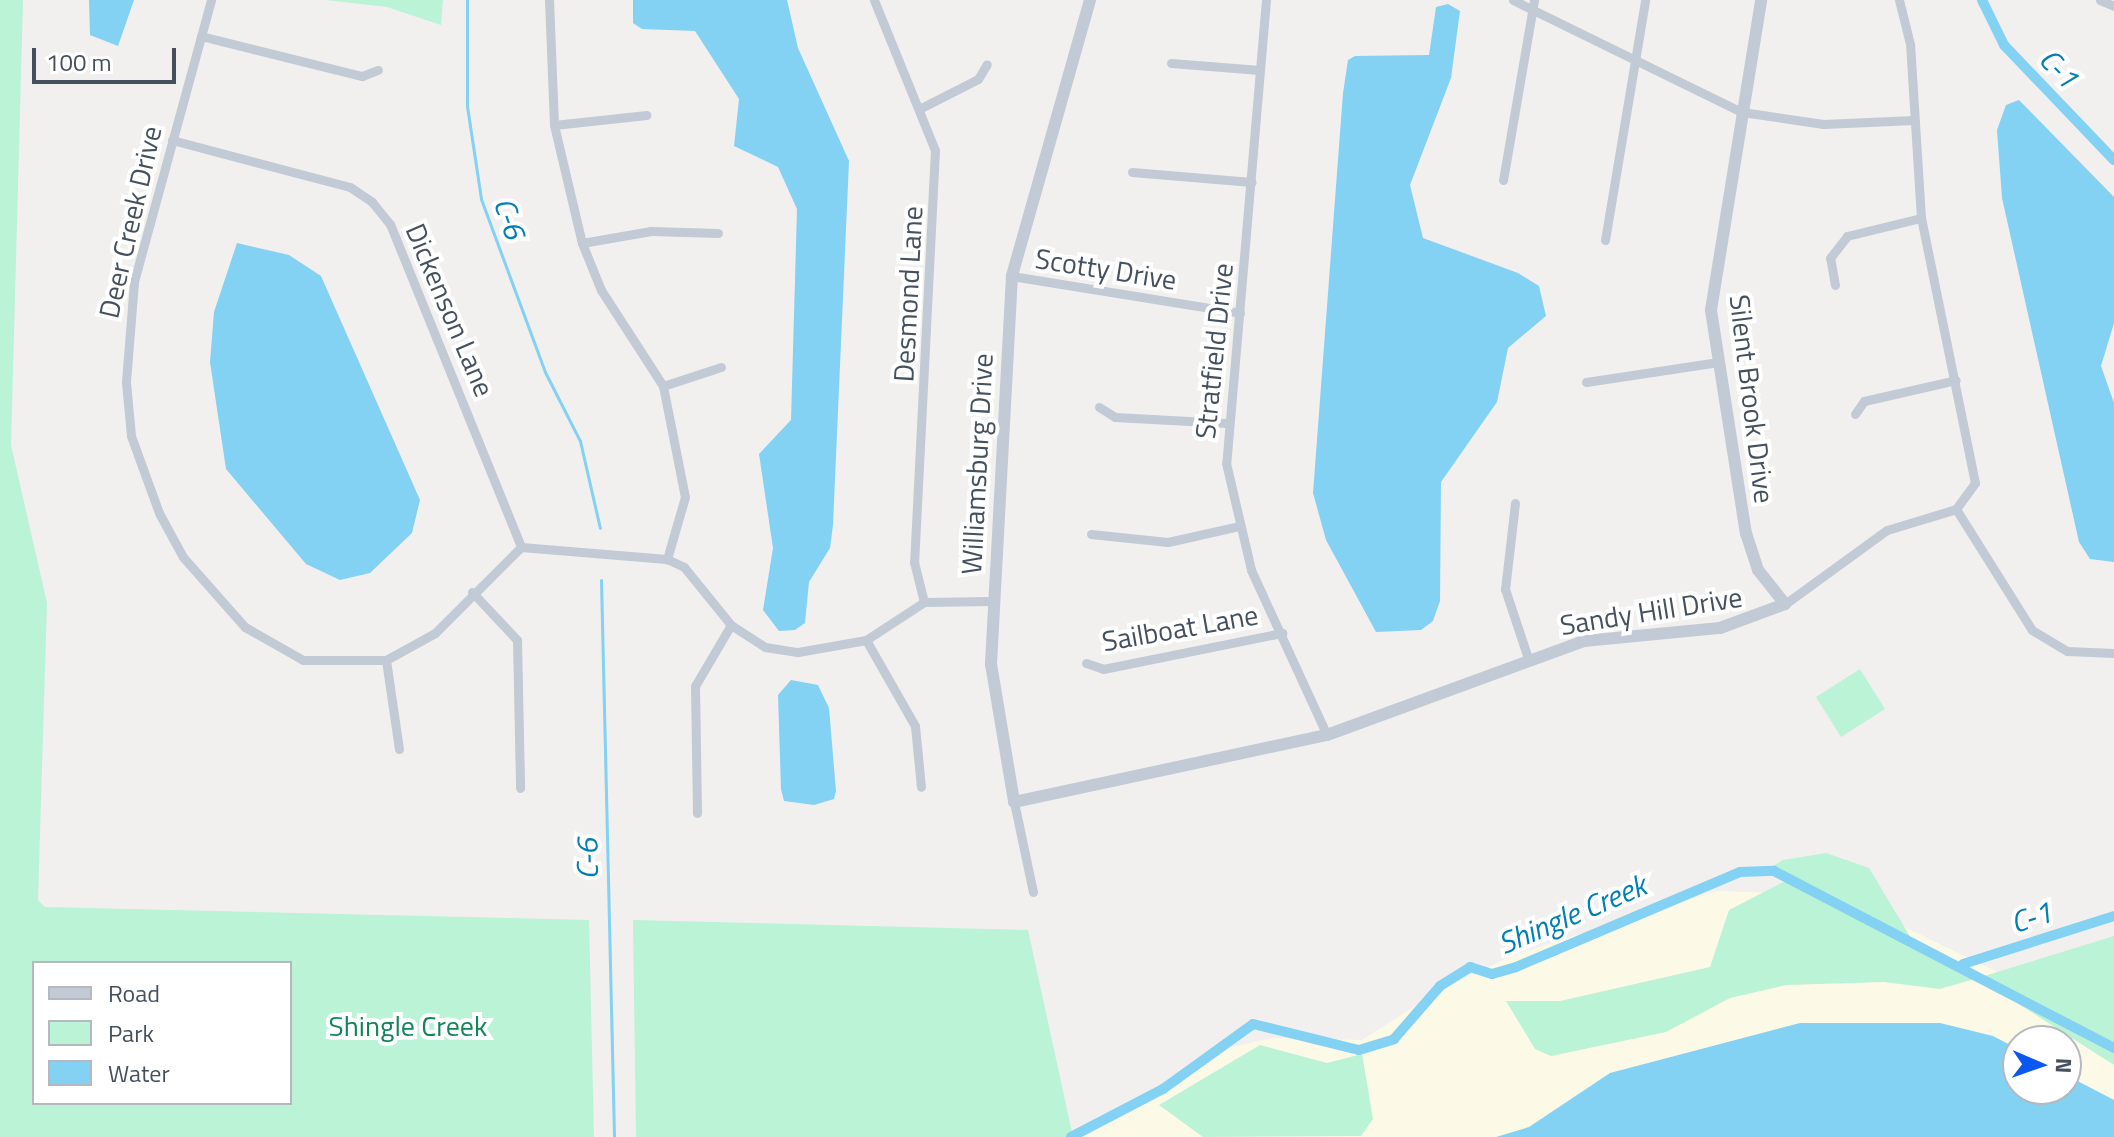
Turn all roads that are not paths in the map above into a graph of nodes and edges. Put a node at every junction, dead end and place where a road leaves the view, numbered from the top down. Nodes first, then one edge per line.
1 (211, 0) edge
2 (549, 0) edge
3 (874, 0) edge
4 (1081, 0) edge
5 (1090, 0) edge
6 (1266, 0) edge
7 (1513, 0) edge
8 (1645, 0) edge
9 (1761, 0) edge
10 (1899, 0) edge
11 (2100, 0) edge
12 (1534, 4) edge
13 (2114, 6) edge
14 (201, 36) junction
15 (1075, 44) junction
16 (1636, 60) junction
17 (1171, 63) dead end
18 (987, 64) dead end
19 (378, 70) dead end
20 (1260, 70) junction
21 (921, 108) junction
22 (1742, 112) junction
23 (646, 115) dead end
24 (1914, 120) junction
25 (554, 125) junction
26 (172, 140) junction
27 (1132, 172) dead end
28 (1503, 180) dead end
29 (1252, 182) junction
30 (1921, 218) junction
31 (718, 233) dead end
32 (1605, 240) dead end
33 (582, 243) junction
34 (1012, 276) junction
35 (1835, 285) dead end
36 (1240, 313) junction
37 (1718, 362) junction
38 (721, 367) dead end
39 (1956, 380) junction
40 (1586, 382) dead end
41 (663, 386) junction
42 (1099, 407) dead end
43 (1855, 414) dead end
44 (1226, 423) junction
45 (1515, 503) dead end
46 (1956, 509) junction
47 (1235, 527) junction
48 (1091, 534) dead end
49 (521, 547) junction
50 (667, 559) junction
51 (472, 592) junction
52 (993, 601) junction
53 (924, 602) junction
54 (1785, 604) junction
55 (731, 625) junction
56 (1282, 633) junction
57 (866, 640) junction
58 (2114, 653) edge
59 (1528, 658) junction
60 (386, 660) junction
61 (1086, 663) dead end
62 (1327, 735) junction
63 (399, 749) dead end
64 (921, 787) dead end
65 (520, 788) dead end
66 (1014, 802) junction
67 (697, 813) dead end
68 (1033, 892) dead end

1 - 14 street, Deer Creek Drive
2 - 25 street
3 - 21 street, Desmond Lane
4 - 15 street, Williamsburg Drive
5 - 15 street, Williamsburg Drive
6 - 20 street, Stratfield Drive
7 - 12 street
8 - 16 street
9 - 22 street, Silent Brook Drive
10 - 24 street
11 - 13 street
12 - 16 street
12 - 28 street
14 - 19 street
14 - 26 street, Deer Creek Drive
15 - 34 street, Williamsburg Drive
16 - 22 street
16 - 32 street
17 - 20 street
18 - 21 street
20 - 29 street, Stratfield Drive
21 - 53 street, Desmond Lane
22 - 24 street
22 - 37 street, Silent Brook Drive
23 - 25 street
24 - 30 street
25 - 33 street
26 - 49 street, Dickenson Lane
26 - 60 street, Deer Creek Drive
27 - 29 street
29 - 36 street, Stratfield Drive
30 - 35 street
30 - 39 street
31 - 33 street
33 - 41 street
34 - 36 street, Scotty Drive
34 - 52 street, Williamsburg Drive
36 - 44 street, Stratfield Drive
37 - 40 street
37 - 54 street, Silent Brook Drive
38 - 41 street
39 - 43 street
39 - 46 street
41 - 50 street
42 - 44 street
44 - 47 street, Stratfield Drive
45 - 59 street
46 - 54 street, Sandy Hill Drive
46 - 58 street
47 - 48 street
47 - 56 street, Stratfield Drive
49 - 50 street
49 - 51 street, Deer Creek Drive
50 - 55 street
51 - 60 street, Deer Creek Drive
51 - 65 street
52 - 53 street
52 - 66 street, Williamsburg Drive
53 - 57 street
54 - 59 street, Sandy Hill Drive
55 - 57 street
55 - 67 street
56 - 61 street, Sailboat Lane
56 - 62 street, Stratfield Drive
57 - 64 street
59 - 62 street, Sandy Hill Drive
60 - 63 street
62 - 66 street, Sandy Hill Drive
66 - 68 street, Williamsburg Drive

